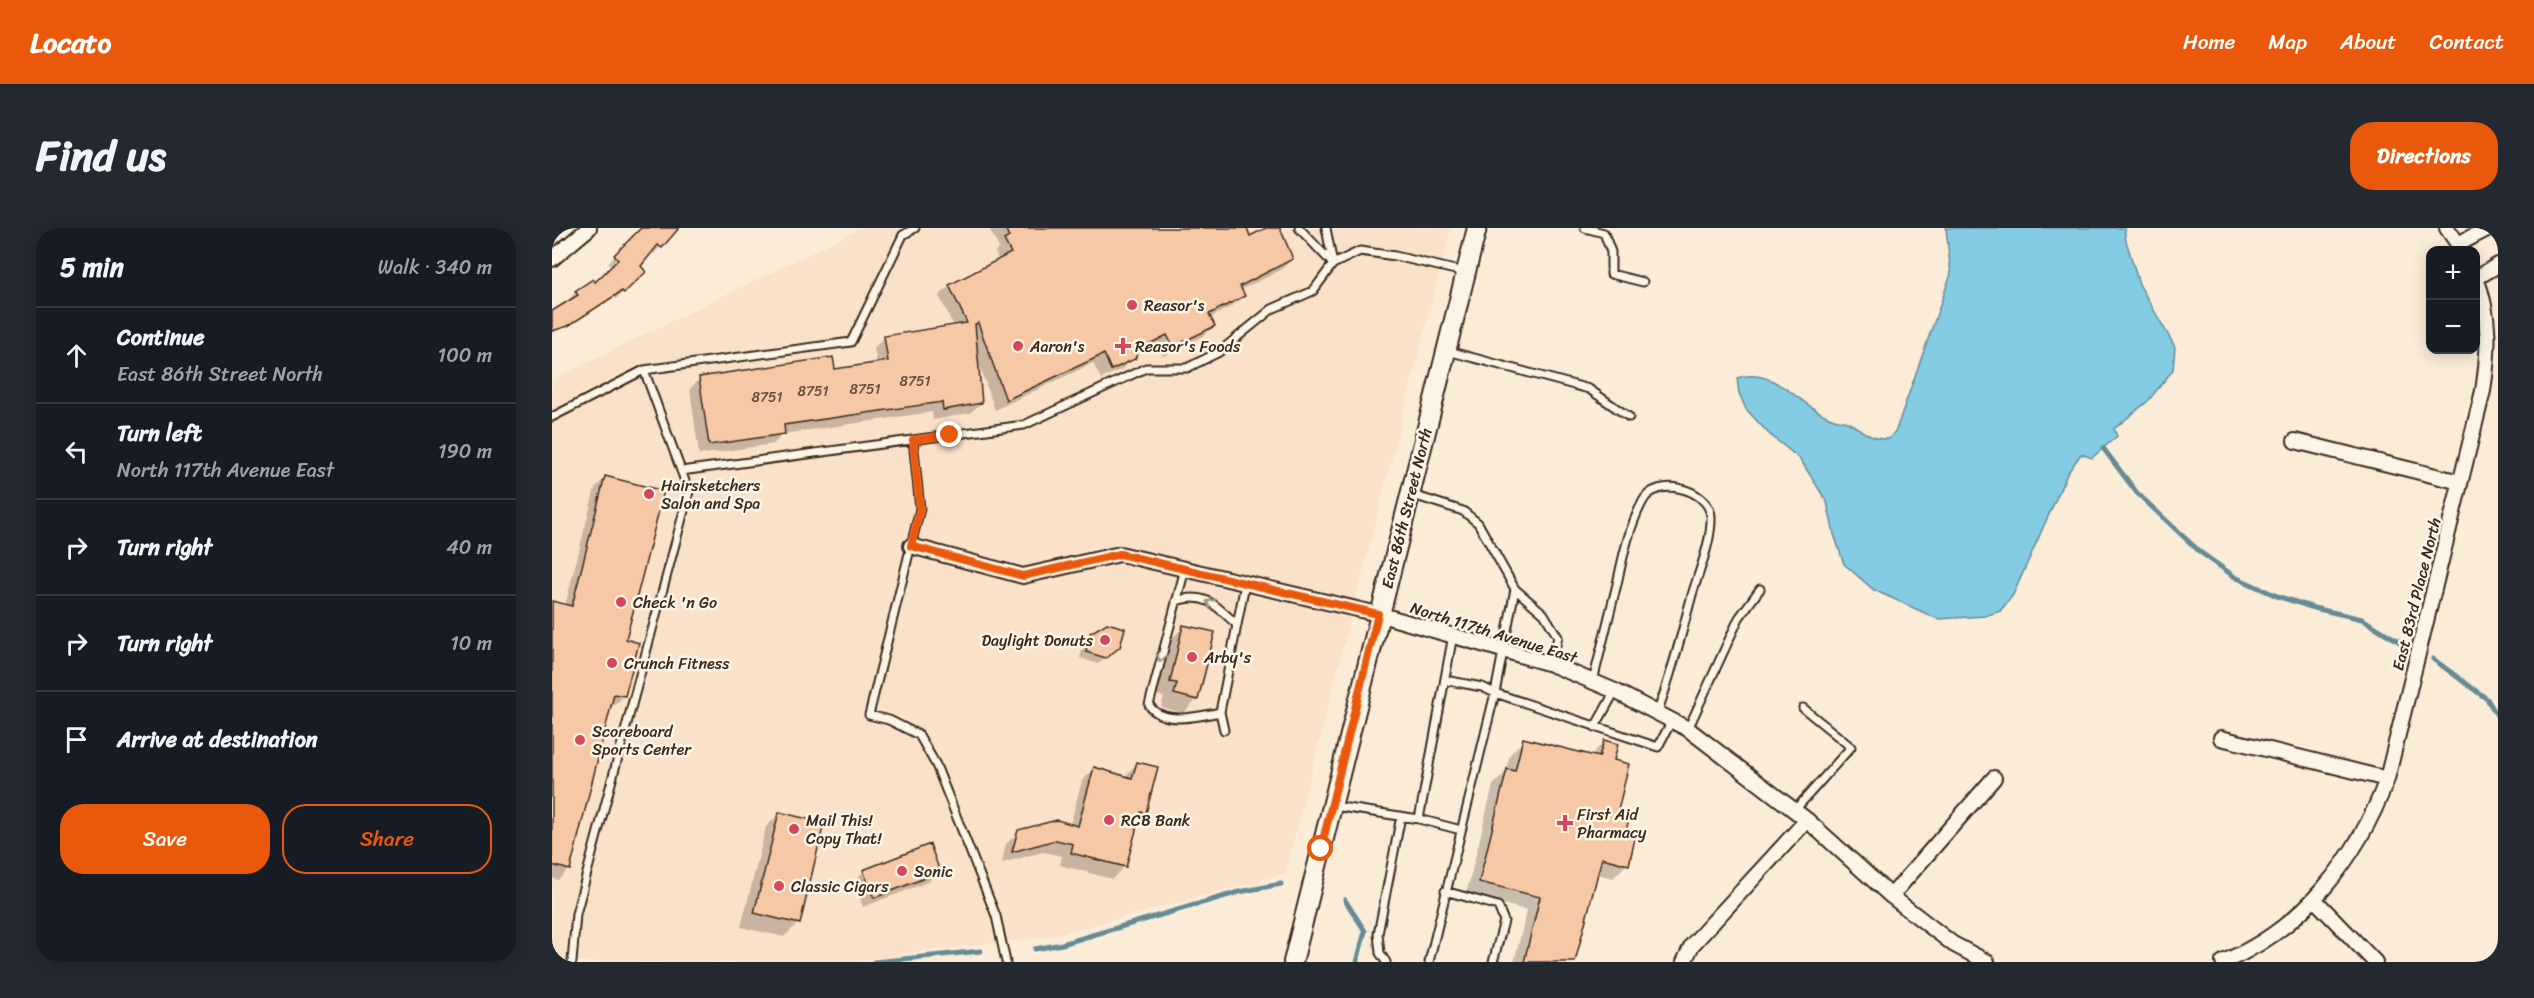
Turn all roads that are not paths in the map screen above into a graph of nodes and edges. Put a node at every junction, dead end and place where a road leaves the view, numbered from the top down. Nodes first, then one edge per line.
1 (589, 228) edge
2 (915, 228) edge
3 (1299, 228) edge
4 (1326, 228) edge
5 (1477, 228) edge
6 (1585, 228) edge
7 (2447, 228) edge
8 (2489, 228) edge
9 (2459, 246) edge
10 (2462, 246) edge
11 (552, 259) edge
12 (1333, 264) junction
13 (2498, 265) edge
14 (1465, 272) junction
15 (2480, 276) edge
16 (1643, 282) dead end
17 (2480, 288) edge
18 (1446, 350) junction
19 (644, 369) junction
20 (552, 417) edge
21 (1629, 417) dead end
22 (913, 440) junction
23 (2295, 441) dead end
24 (681, 471) junction
25 (2460, 482) junction
26 (1409, 493) junction
27 (911, 546) junction
28 (1185, 569) junction
29 (1245, 584) junction
30 (1515, 589) junction
31 (1760, 589) dead end
32 (1176, 601) junction
33 (1378, 614) junction
34 (1237, 625) junction
35 (1453, 635) junction
36 (1502, 649) junction
37 (1551, 664) junction
38 (1445, 680) junction
39 (1593, 681) junction
40 (1615, 691) junction
41 (1495, 693) junction
42 (1803, 708) dead end
43 (1220, 712) junction
44 (1658, 713) junction
45 (1672, 720) junction
46 (1595, 727) junction
47 (1688, 729) junction
48 (1224, 730) dead end
49 (2221, 738) dead end
50 (1994, 778) dead end
51 (2387, 780) junction
52 (1331, 805) junction
53 (1794, 811) junction
54 (1401, 816) junction
55 (1419, 819) junction
56 (1807, 820) junction
57 (1461, 830) junction
58 (1446, 891) junction
59 (1891, 896) junction
60 (2314, 899) junction
61 (572, 962) edge
62 (1006, 962) edge
63 (1293, 962) edge
64 (1386, 962) edge
65 (1430, 962) edge
66 (1493, 962) edge
67 (1684, 962) edge
68 (1987, 962) edge
69 (2223, 962) edge
70 (2375, 962) edge

1 - 11 street
2 - 19 lane
3 - 12 lane
4 - 12 lane
5 - 14 main road, East 86th Street North
6 - 16 lane
7 - 9 street
8 - 10 street
12 - 14 lane
12 - 22 lane
13 - 15 street
14 - 18 main road, East 86th Street North
17 - 25 street, East 83rd Place North
18 - 21 lane
18 - 26 main road, East 86th Street North
19 - 20 lane
19 - 24 lane
22 - 24 lane
22 - 27 lane
23 - 25 street
24 - 61 lane
25 - 51 street, East 83rd Place North
26 - 30 lane
26 - 33 main road, East 86th Street North
27 - 28 street, North 117th Avenue East
27 - 62 lane
28 - 29 street, North 117th Avenue East
28 - 32 lane
29 - 33 street, North 117th Avenue East
29 - 34 lane
30 - 36 lane
30 - 37 lane
31 - 47 lane
34 -> 32 lane
32 -> 43 lane
33 - 35 street, North 117th Avenue East
33 - 52 main road, East 86th Street North
34 - 43 lane
35 - 36 street, North 117th Avenue East
35 - 38 lane
36 - 37 street, North 117th Avenue East
36 - 41 lane
37 - 39 street, North 117th Avenue East
38 - 41 lane
38 - 55 lane
39 - 40 street, North 117th Avenue East
39 - 44 lane
40 - 44 street, North 117th Avenue East
40 - 46 lane
41 - 46 lane
41 - 57 lane
42 - 53 lane
43 - 48 lane
44 - 45 street, North 117th Avenue East
45 - 46 lane
45 - 47 street, North 117th Avenue East
47 - 53 street, North 117th Avenue East
49 - 51 street
50 - 59 street
51 - 60 street, East 83rd Place North
52 - 54 lane
52 - 63 main road, East 86th Street North
53 - 56 street, North 117th Avenue East
54 - 55 lane
54 - 64 lane
55 - 57 lane
56 - 59 street, North 117th Avenue East
56 - 67 street
57 - 58 lane
58 - 65 lane
58 - 66 lane
59 - 68 street, North 117th Avenue East
60 - 69 street
60 - 70 street

